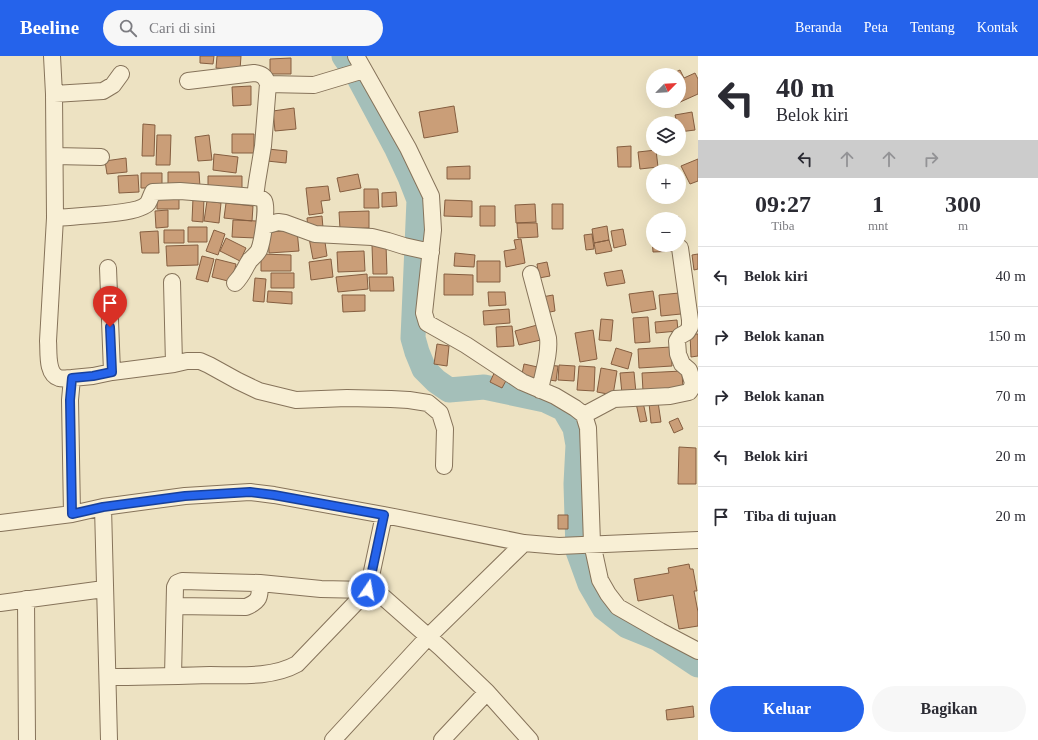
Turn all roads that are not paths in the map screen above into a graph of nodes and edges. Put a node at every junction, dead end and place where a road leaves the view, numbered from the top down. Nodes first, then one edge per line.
1 (52, 56) edge
2 (356, 56) edge
3 (358, 72) junction
4 (121, 74) dead end
5 (188, 81) dead end
6 (268, 84) junction
7 (54, 94) junction
8 (55, 156) junction
9 (101, 157) dead end
10 (256, 197) junction
11 (55, 218) junction
12 (264, 226) junction
13 (422, 250) junction
14 (681, 252) edge
15 (108, 268) dead end
16 (530, 274) dead end
17 (172, 282) dead end
18 (235, 283) dead end
19 (174, 364) junction
20 (112, 372) junction
21 (72, 378) junction
22 (540, 390) junction
23 (584, 415) junction
24 (444, 466) dead end
25 (103, 507) junction
26 (72, 514) junction
27 (384, 515) junction
28 (0, 523) edge
29 (698, 540) edge
30 (524, 543) junction
31 (591, 544) junction
32 (260, 583) junction
33 (104, 589) junction
34 (368, 590) junction
35 (26, 599) junction
36 (0, 603) edge
37 (175, 606) junction
38 (428, 637) junction
39 (698, 650) edge
40 (173, 676) junction
41 (108, 677) junction
42 (487, 692) junction
43 (27, 740) edge
44 (109, 740) edge
45 (333, 740) edge
46 (442, 740) edge
47 (530, 740) edge

1 - 7 street
2 - 3 street
3 - 6 street
3 - 13 street
4 - 7 street
5 - 6 street
6 - 10 street
7 - 8 street
8 - 9 street
8 - 11 street
10 - 11 street
10 - 12 street
11 - 21 street
12 - 13 street
12 - 18 street
13 - 22 street
14 - 23 street
15 - 20 street
16 - 22 street
17 - 19 street
19 - 20 street
19 - 24 street
20 - 21 street
21 - 26 street
22 - 23 street
23 - 31 street
25 - 26 street
25 - 27 street
25 - 33 street
26 - 28 street
27 - 30 street
27 - 34 street
29 - 31 street
30 - 31 street
30 - 38 street
31 - 39 street
32 - 34 street
32 - 37 street
32 - 37 street
33 - 35 street
33 - 41 street
34 - 38 street
34 - 40 street
35 - 36 street
35 - 43 street
37 - 40 street
38 - 42 street
38 - 45 street
40 - 41 street
41 - 44 street
42 - 46 street
42 - 47 street

